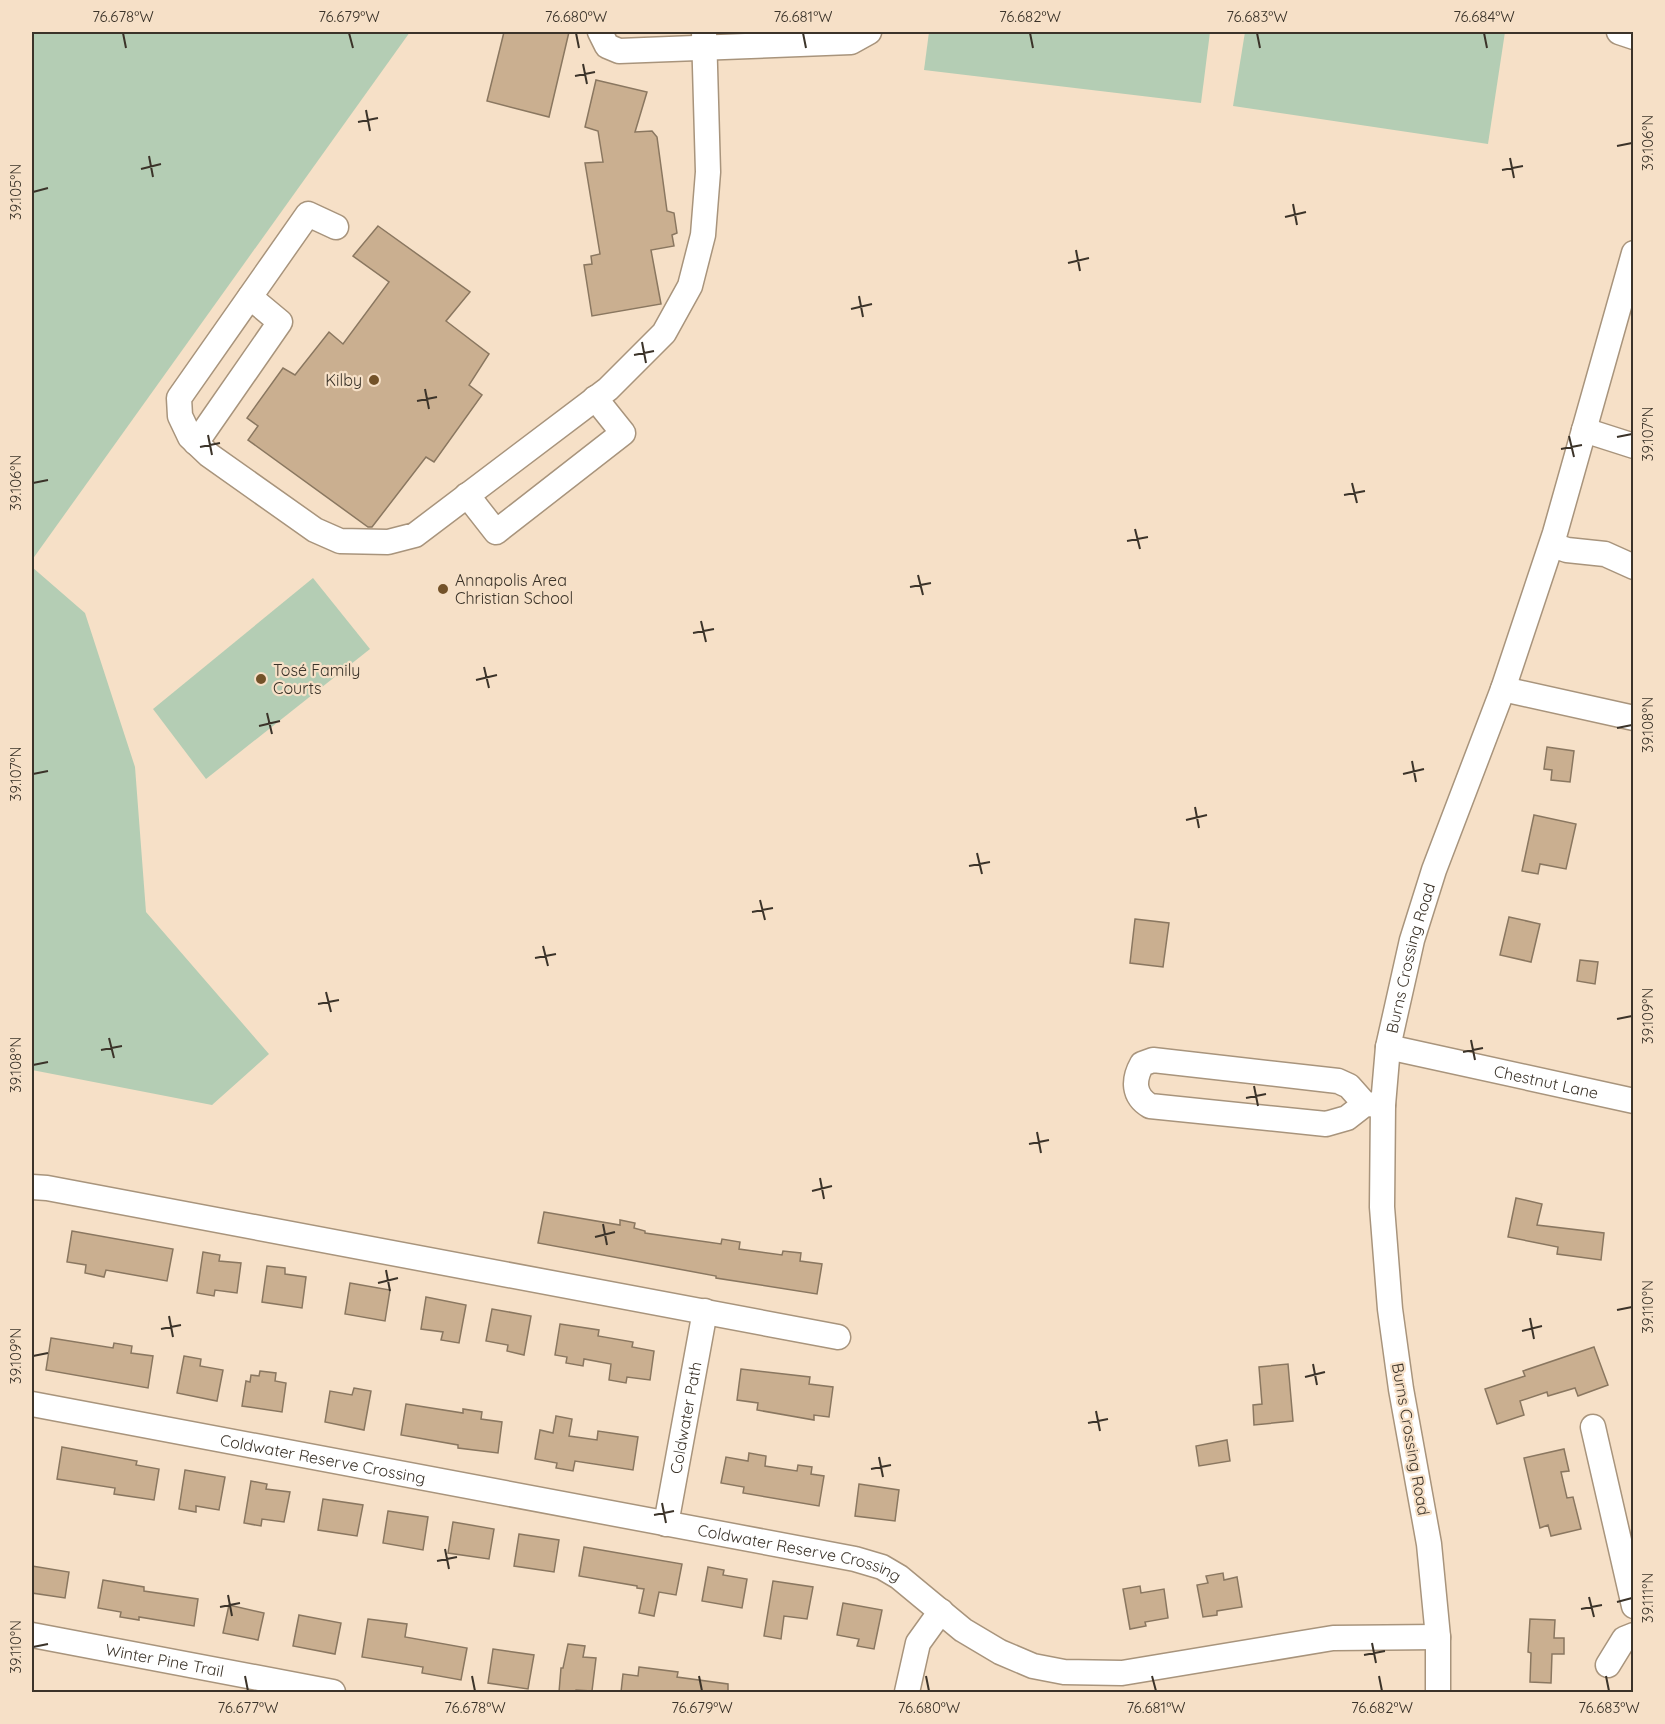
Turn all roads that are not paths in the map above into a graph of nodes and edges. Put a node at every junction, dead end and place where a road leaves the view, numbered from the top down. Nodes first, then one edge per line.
1 (600, 32) edge
2 (869, 32) edge
3 (1619, 32) edge
4 (1634, 37) edge
5 (704, 40) edge
6 (336, 227) dead end
7 (1634, 253) edge
8 (250, 297) junction
9 (595, 398) junction
10 (1584, 430) junction
11 (196, 443) junction
12 (1634, 446) edge
13 (467, 495) junction
14 (1552, 545) junction
15 (1634, 567) edge
16 (1503, 689) junction
17 (1634, 718) edge
18 (1388, 1047) junction
19 (1634, 1101) edge
20 (1374, 1105) junction
21 (32, 1187) edge
22 (705, 1311) junction
23 (837, 1337) dead end
24 (32, 1404) edge
25 (1593, 1427) dead end
26 (666, 1524) junction
27 (1634, 1606) edge
28 (941, 1611) junction
29 (32, 1635) edge
30 (1634, 1635) edge
31 (1438, 1637) junction
32 (1608, 1665) dead end
33 (260, 1686) edge
34 (333, 1692) edge
35 (908, 1692) edge
36 (1438, 1692) edge

1 - 5 street
2 - 5 street
3 - 4 street
5 - 9 street
6 - 8 street
7 - 10 street, Burns Crossing Road
8 - 11 street
8 - 11 street
9 - 13 street
9 - 13 street
10 - 12 street
10 - 14 street, Burns Crossing Road
11 - 13 street
14 - 15 street
14 - 16 street, Burns Crossing Road
16 - 17 street
16 - 18 street, Burns Crossing Road
18 - 19 street, Chestnut Lane
18 - 20 street, Burns Crossing Road
20 - 20 street
20 - 31 street, Burns Crossing Road
21 - 22 street
22 - 23 street
22 - 26 street, Coldwater Path
24 - 26 street, Coldwater Reserve Crossing
25 - 27 street
26 - 28 street, Coldwater Reserve Crossing
28 - 31 street, Coldwater Reserve Crossing
28 - 35 street
29 - 33 street, Winter Pine Trail
30 - 32 street
31 - 36 street, Burns Crossing Road
33 - 34 street, Winter Pine Trail

